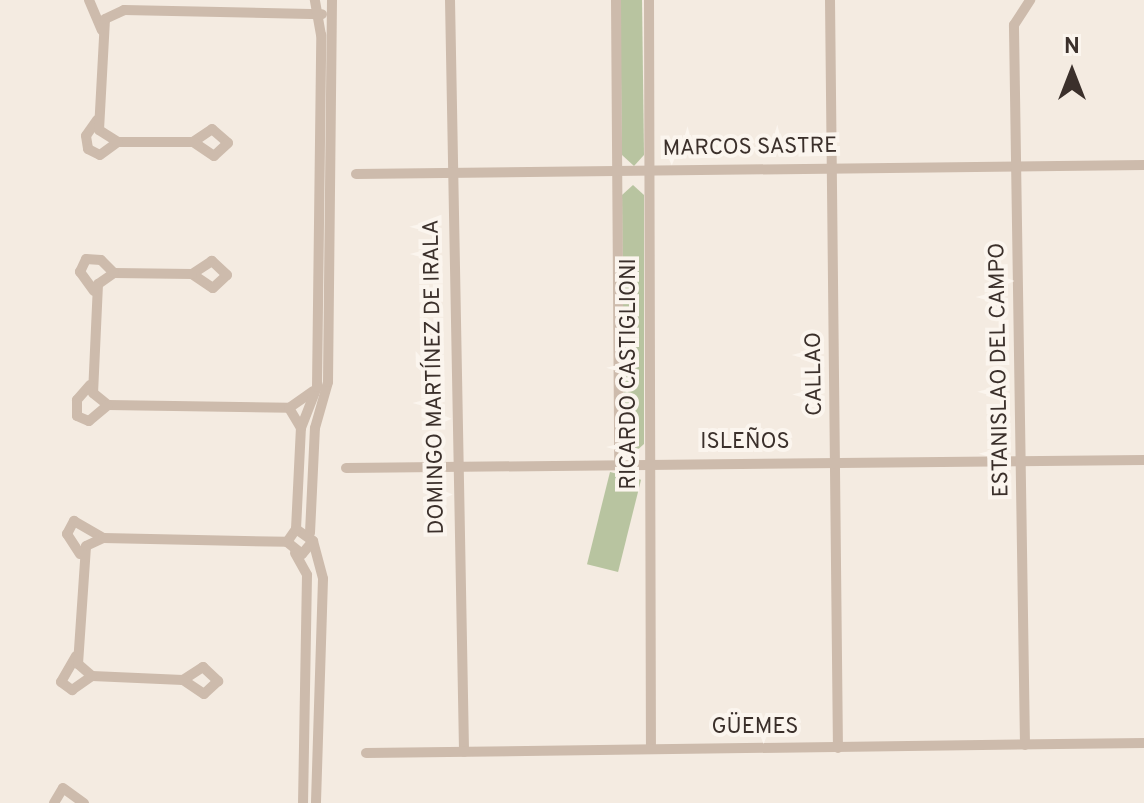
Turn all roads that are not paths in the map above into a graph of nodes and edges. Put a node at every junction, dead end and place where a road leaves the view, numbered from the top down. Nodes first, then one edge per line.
1 (89, 0) edge
2 (115, 0) edge
3 (315, 0) edge
4 (332, 0) edge
5 (450, 0) edge
6 (616, 0) edge
7 (649, 0) edge
8 (830, 0) edge
9 (1028, 1) edge
10 (124, 10) junction
11 (332, 14) junction
12 (317, 15) junction
13 (102, 30) junction
14 (97, 120) junction
15 (118, 142) junction
16 (193, 142) dead end
17 (1144, 165) edge
18 (832, 167) junction
19 (1016, 167) junction
20 (616, 169) junction
21 (650, 169) junction
22 (451, 172) junction
23 (356, 174) dead end
24 (114, 273) junction
25 (192, 274) dead end
26 (94, 291) junction
27 (90, 385) junction
28 (317, 387) junction
29 (108, 405) junction
30 (289, 408) junction
31 (301, 428) junction
32 (1021, 460) junction
33 (1144, 460) edge
34 (836, 462) junction
35 (650, 463) junction
36 (619, 464) junction
37 (346, 468) dead end
38 (455, 468) junction
39 (296, 529) junction
40 (311, 537) junction
41 (103, 538) junction
42 (287, 542) junction
43 (295, 553) junction
44 (80, 554) junction
45 (76, 656) junction
46 (92, 676) junction
47 (183, 680) dead end
48 (1144, 743) edge
49 (1025, 745) junction
50 (838, 748) junction
51 (651, 749) junction
52 (464, 752) junction
53 (366, 753) dead end
54 (54, 803) edge
55 (84, 803) edge
56 (303, 803) edge
57 (316, 803) edge

1 - 13 street
2 - 10 street
3 - 12 street
4 - 11 street
5 - 22 street, DOMINGO MARTÍNEZ DE IRALA
6 - 20 street, RICARDO CASTIGLIONI
7 - 21 street, RICARDO CASTIGLIONI
8 - 18 street, CALLAO
9 - 19 street, ESTANISLAO DEL CAMPO
10 - 12 street
10 - 13 street
11 - 12 street
11 - 40 street
12 - 28 street
13 - 14 street
14 - 15 street
14 - 15 street
15 - 16 street
17 - 19 street, MARCOS SASTRE
18 - 19 street, MARCOS SASTRE
18 - 21 street, MARCOS SASTRE
18 - 34 street, CALLAO
19 - 32 street, ESTANISLAO DEL CAMPO
20 - 21 street, MARCOS SASTRE
20 - 22 street, MARCOS SASTRE
20 - 36 street, RICARDO CASTIGLIONI
21 - 35 street, RICARDO CASTIGLIONI
22 - 23 street, MARCOS SASTRE
22 - 38 street, DOMINGO MARTÍNEZ DE IRALA
24 - 25 street
24 - 26 street
24 - 26 street
26 - 27 street
27 - 29 street
27 - 29 street
28 - 30 street
28 - 31 street
29 - 30 street
30 - 31 street
31 - 39 street
32 - 33 street, ISLEÑOS
32 - 34 street, ISLEÑOS
32 - 49 street, ESTANISLAO DEL CAMPO
34 - 35 street, ISLEÑOS
34 - 50 street, CALLAO
35 - 36 street, ISLEÑOS
35 - 51 street, RICARDO CASTIGLIONI
36 - 38 street, ISLEÑOS
37 - 38 street, ISLEÑOS
38 - 52 street, DOMINGO MARTÍNEZ DE IRALA
39 - 40 street
39 - 42 street
40 - 43 street
40 - 57 street
41 - 42 street
41 - 44 street
41 - 44 street
42 - 43 street
43 - 56 street
44 - 45 street
45 - 46 street
45 - 46 street
46 - 47 street
48 - 49 street, GÜEMES
49 - 50 street, GÜEMES
50 - 51 street, GÜEMES
51 - 52 street, GÜEMES
52 - 53 street, GÜEMES
54 - 55 street

